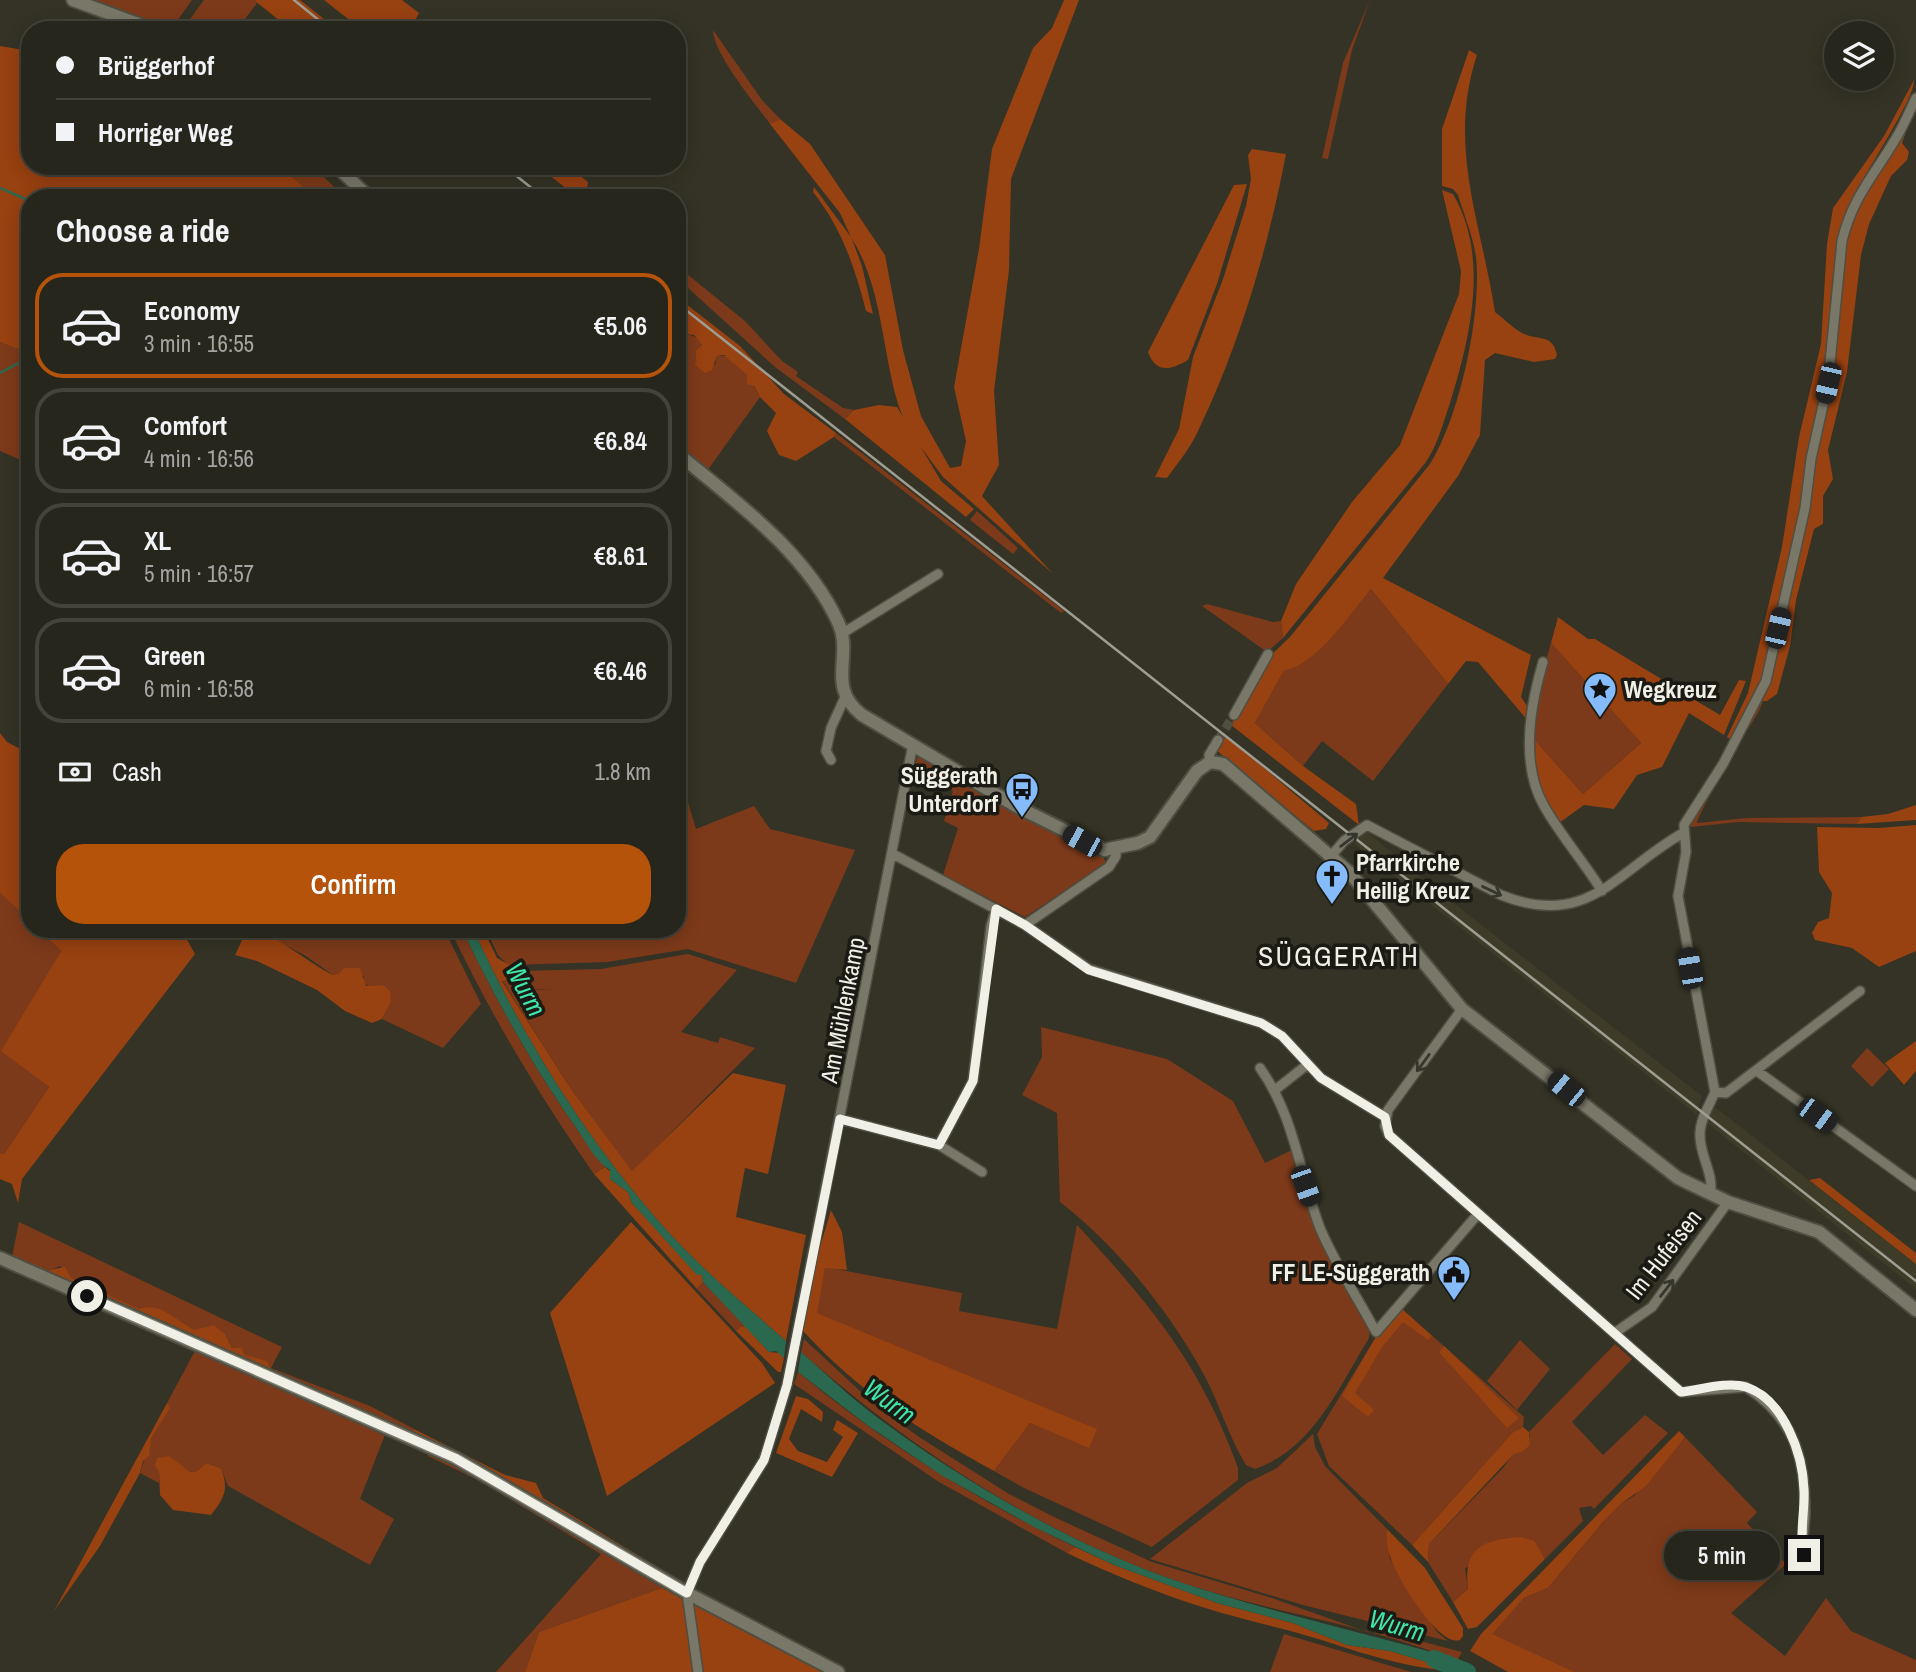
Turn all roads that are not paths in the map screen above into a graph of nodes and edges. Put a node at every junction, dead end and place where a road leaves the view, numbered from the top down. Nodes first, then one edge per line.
1 (73, 0) edge
2 (130, 21) edge
3 (1916, 99) edge
4 (346, 175) edge
5 (360, 189) edge
6 (686, 461) edge
7 (938, 574) dead end
8 (843, 633) junction
9 (1268, 654) dead end
10 (1543, 663) dead end
11 (845, 697) junction
12 (1234, 715) tunnel mouth
13 (1218, 740) tunnel mouth
14 (913, 744) junction
15 (831, 760) dead end
16 (1210, 762) junction
17 (1683, 833) junction
18 (1116, 850) junction
19 (893, 853) junction
20 (1331, 856) junction
21 (1602, 891) junction
22 (996, 909) junction
23 (1025, 925) junction
24 (1860, 991) dead end
25 (1462, 1009) junction
26 (1308, 1064) junction
27 (1260, 1068) dead end
28 (1757, 1071) junction
29 (1275, 1090) junction
30 (1715, 1092) junction
31 (1385, 1117) junction
32 (840, 1119) junction
33 (939, 1145) junction
34 (982, 1172) dead end
35 (1916, 1186) edge
36 (1710, 1194) junction
37 (1728, 1202) junction
38 (1478, 1214) junction
39 (4, 1260) edge
40 (1916, 1310) edge
41 (1616, 1332) junction
42 (1804, 1555) dead end
43 (687, 1593) junction
44 (698, 1672) edge
45 (838, 1672) edge

1 - 2 main road
3 - 17 street
4 - 5 main road
6 - 8 main road
7 - 8 street
8 - 11 main road
9 - 12 street
10 - 21 street
11 - 14 main road
11 - 15 street
13 - 16 street
14 - 18 main road
14 - 19 street, Am Mühlenkamp
16 - 18 main road
16 - 20 main road
17 - 21 street
17 - 30 street
18 - 23 street
19 - 22 street
19 - 32 street, Am Mühlenkamp
20 -> 21 street
20 - 25 main road
22 - 23 street
22 - 33 street
23 - 26 street
24 - 28 street
25 -> 31 street
25 - 36 main road
26 - 29 street
26 - 31 street
27 - 29 street
28 - 30 street
28 - 35 street
29 - 38 street
30 - 36 street
31 - 38 street
32 - 33 street
32 - 43 street, Am Mühlenkamp
33 - 34 street
36 - 37 main road
37 - 40 main road
41 -> 37 street, Im Hufeisen
38 - 41 street
39 - 43 main road
41 - 42 street
43 - 44 street
43 - 45 main road

